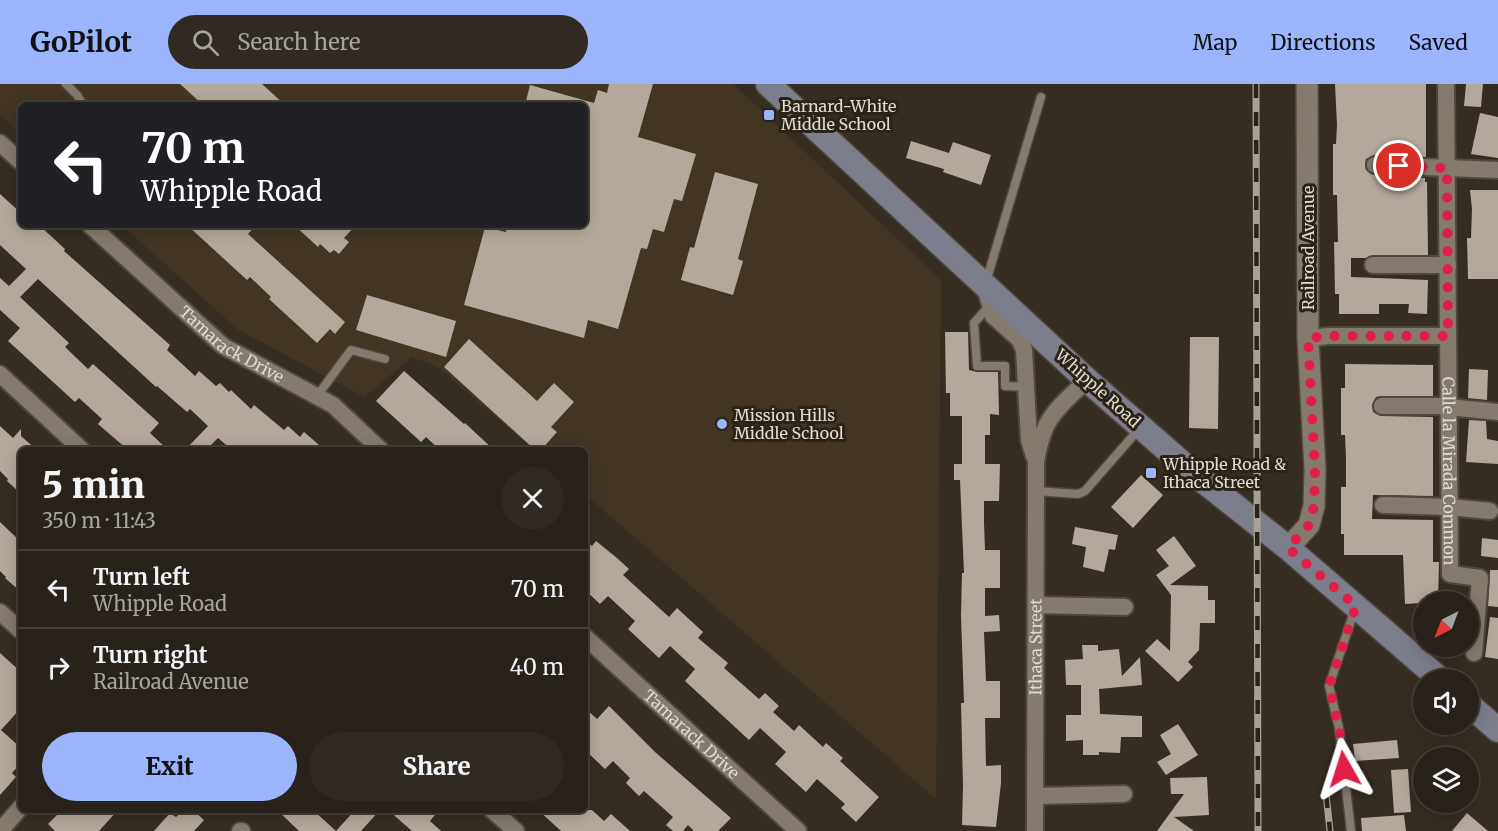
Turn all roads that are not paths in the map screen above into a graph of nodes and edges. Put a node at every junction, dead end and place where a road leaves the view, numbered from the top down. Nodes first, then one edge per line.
1 (66, 84) edge
2 (768, 84) edge
3 (1307, 84) edge
4 (1446, 84) edge
5 (1041, 97) dead end
6 (82, 102) edge
7 (0, 143) edge
8 (18, 159) edge
9 (1375, 165) dead end
10 (1447, 168) junction
11 (1498, 170) edge
12 (93, 228) edge
13 (1372, 265) dead end
14 (1448, 265) junction
15 (988, 295) junction
16 (1448, 336) junction
17 (1308, 338) junction
18 (385, 359) dead end
19 (0, 374) edge
20 (1087, 380) junction
21 (1028, 387) junction
22 (317, 396) junction
23 (1382, 406) dead end
24 (1449, 406) junction
25 (1498, 412) edge
26 (1141, 426) junction
27 (79, 447) edge
28 (378, 447) edge
29 (1036, 462) junction
30 (1036, 491) junction
31 (1383, 505) dead end
32 (1450, 507) junction
33 (1490, 511) dead end
34 (1288, 548) junction
35 (1479, 591) edge
36 (1036, 605) junction
37 (1356, 606) junction
38 (1125, 607) dead end
39 (0, 612) edge
40 (18, 628) edge
41 (588, 640) edge
42 (1428, 669) edge
43 (1479, 714) edge
44 (1498, 730) edge
45 (1124, 794) dead end
46 (1036, 796) junction
47 (18, 810) edge
48 (495, 813) edge
49 (0, 831) edge
50 (516, 831) edge
51 (798, 831) edge
52 (1035, 831) edge
53 (1351, 831) edge

1 - 6 lane
2 - 15 main road, Whipple Road
3 - 17 street, Railroad Avenue
4 - 10 street, Calle la Mirada Common
5 - 15 lane
7 - 8 street
9 - 10 street
10 - 11 street
10 - 14 street, Calle la Mirada Common
12 - 22 street, Tamarack Drive
13 - 14 street
14 - 16 street, Calle la Mirada Common
15 - 20 main road, Whipple Road
15 - 21 street, Ithaca Street
15 - 21 lane
16 - 17 street
16 - 24 street, Calle la Mirada Common
17 - 34 street, Railroad Avenue
18 - 22 lane
19 - 27 street
20 - 26 main road, Whipple Road
20 - 29 street, Ithaca Street
21 - 29 street, Ithaca Street
22 - 28 street, Tamarack Drive
23 - 24 street
24 - 25 street
24 - 32 street, Calle la Mirada Common
26 - 30 lane
26 - 34 main road, Whipple Road
29 - 30 street, Ithaca Street
30 - 36 street, Ithaca Street
31 - 32 street
32 - 33 street
32 - 35 street, Calle la Mirada Common
34 - 37 main road, Whipple Road
36 - 38 street
36 - 46 street, Ithaca Street
37 - 42 main road, Whipple Road
37 - 53 lane
39 - 40 street
41 - 51 street, Tamarack Drive
43 - 44 main road
45 - 46 street
46 - 52 street, Ithaca Street
47 - 49 street
48 - 50 street

